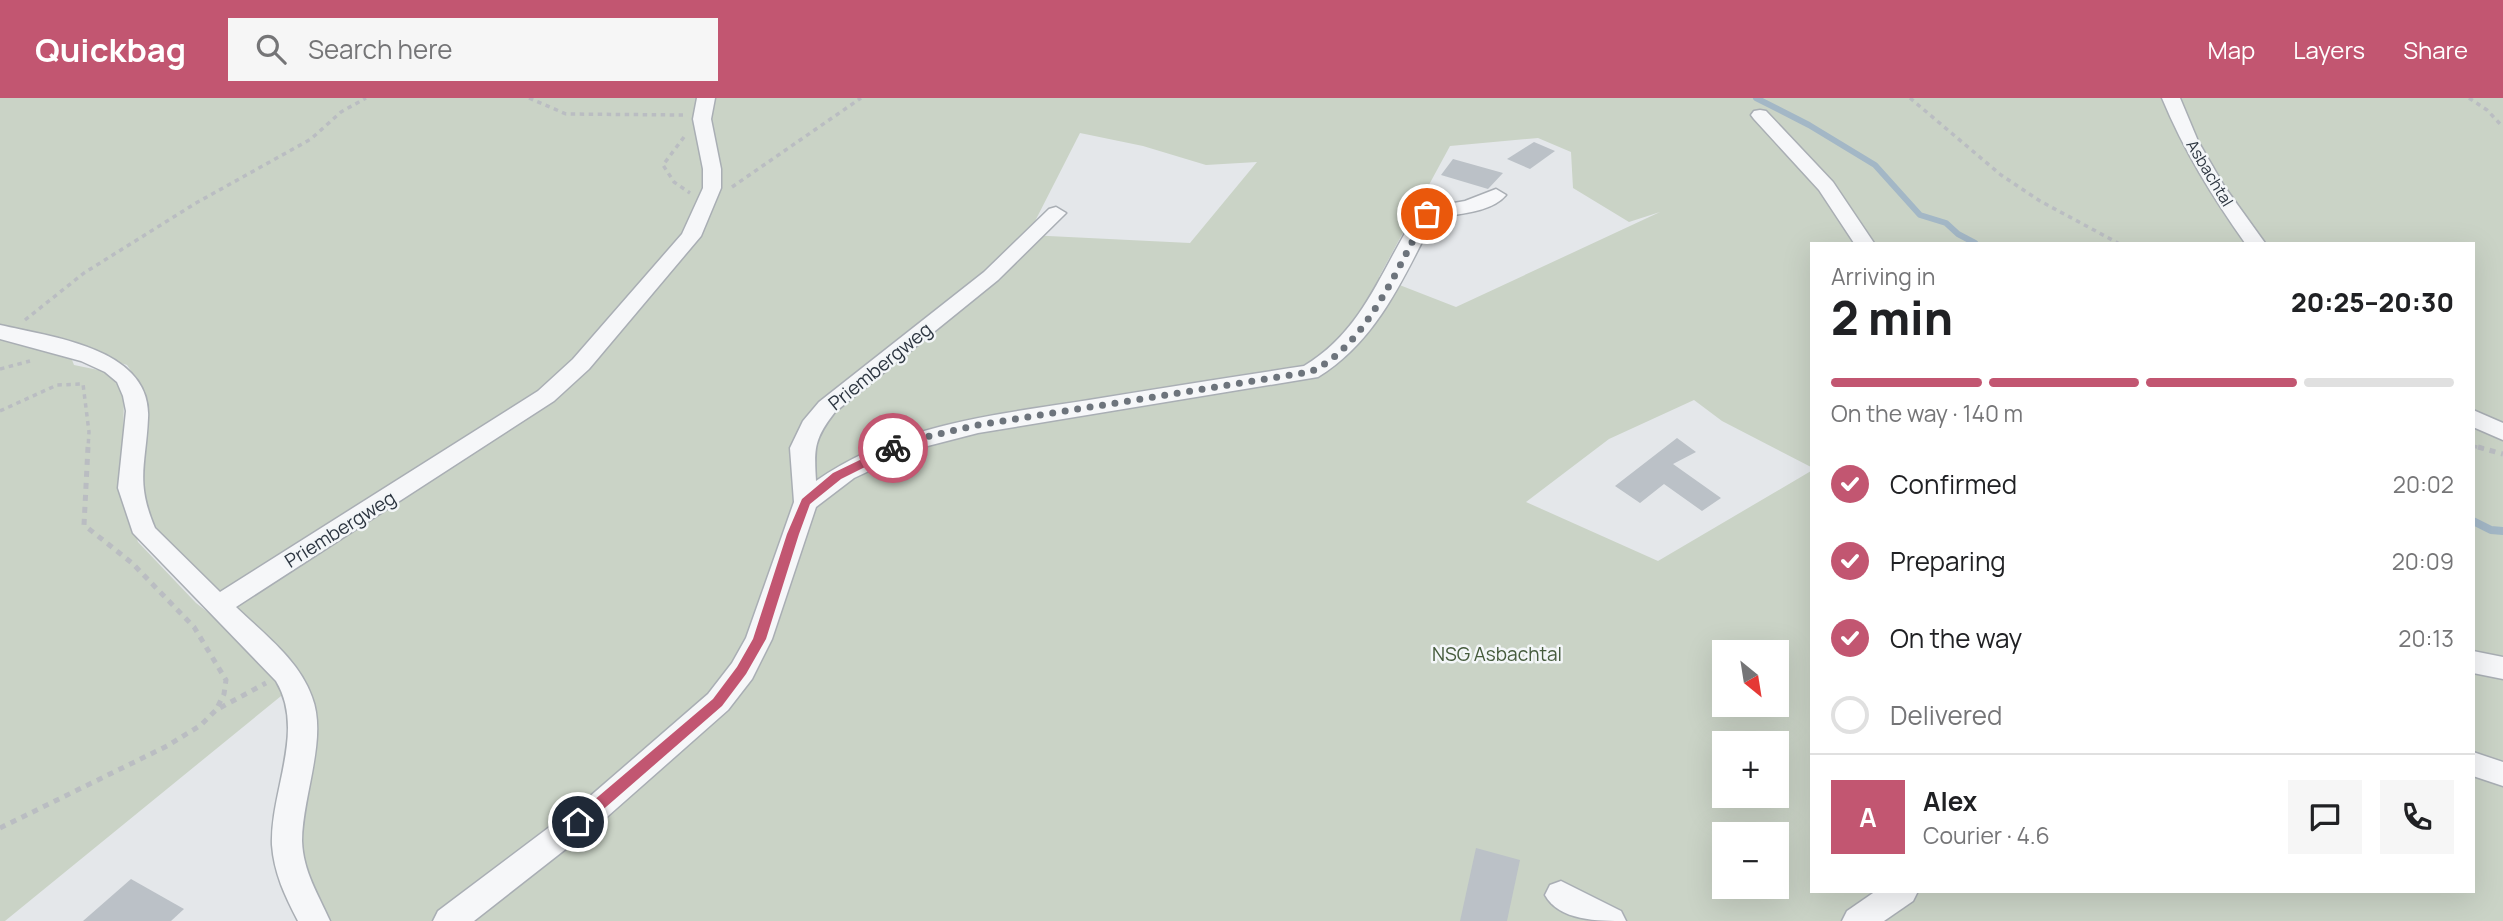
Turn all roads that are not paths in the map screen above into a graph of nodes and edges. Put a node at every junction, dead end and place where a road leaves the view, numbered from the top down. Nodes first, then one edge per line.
1 (2171, 98) edge
2 (704, 109) edge
3 (1760, 114) dead end
4 (1496, 195) dead end
5 (1056, 213) dead end
6 (1863, 242) edge
7 (2254, 242) edge
8 (4, 333) edge
9 (2475, 419) edge
10 (2503, 432) edge
11 (806, 502) junction
12 (218, 606) junction
13 (2475, 662) edge
14 (2503, 668) edge
15 (2475, 765) edge
16 (2503, 774) edge
17 (1899, 893) edge
18 (1560, 895) dead end
19 (314, 921) edge
20 (450, 921) edge
21 (1610, 921) edge
22 (1858, 921) edge

1 - 7 street, Asbachtal
2 - 12 street, Priembergweg
3 - 6 street
4 - 11 street
5 - 11 street, Priembergweg
8 - 12 street
9 - 10 street
11 - 20 street, Priembergweg
12 - 19 street
13 - 14 street
15 - 16 street
17 - 22 street
18 - 21 street

